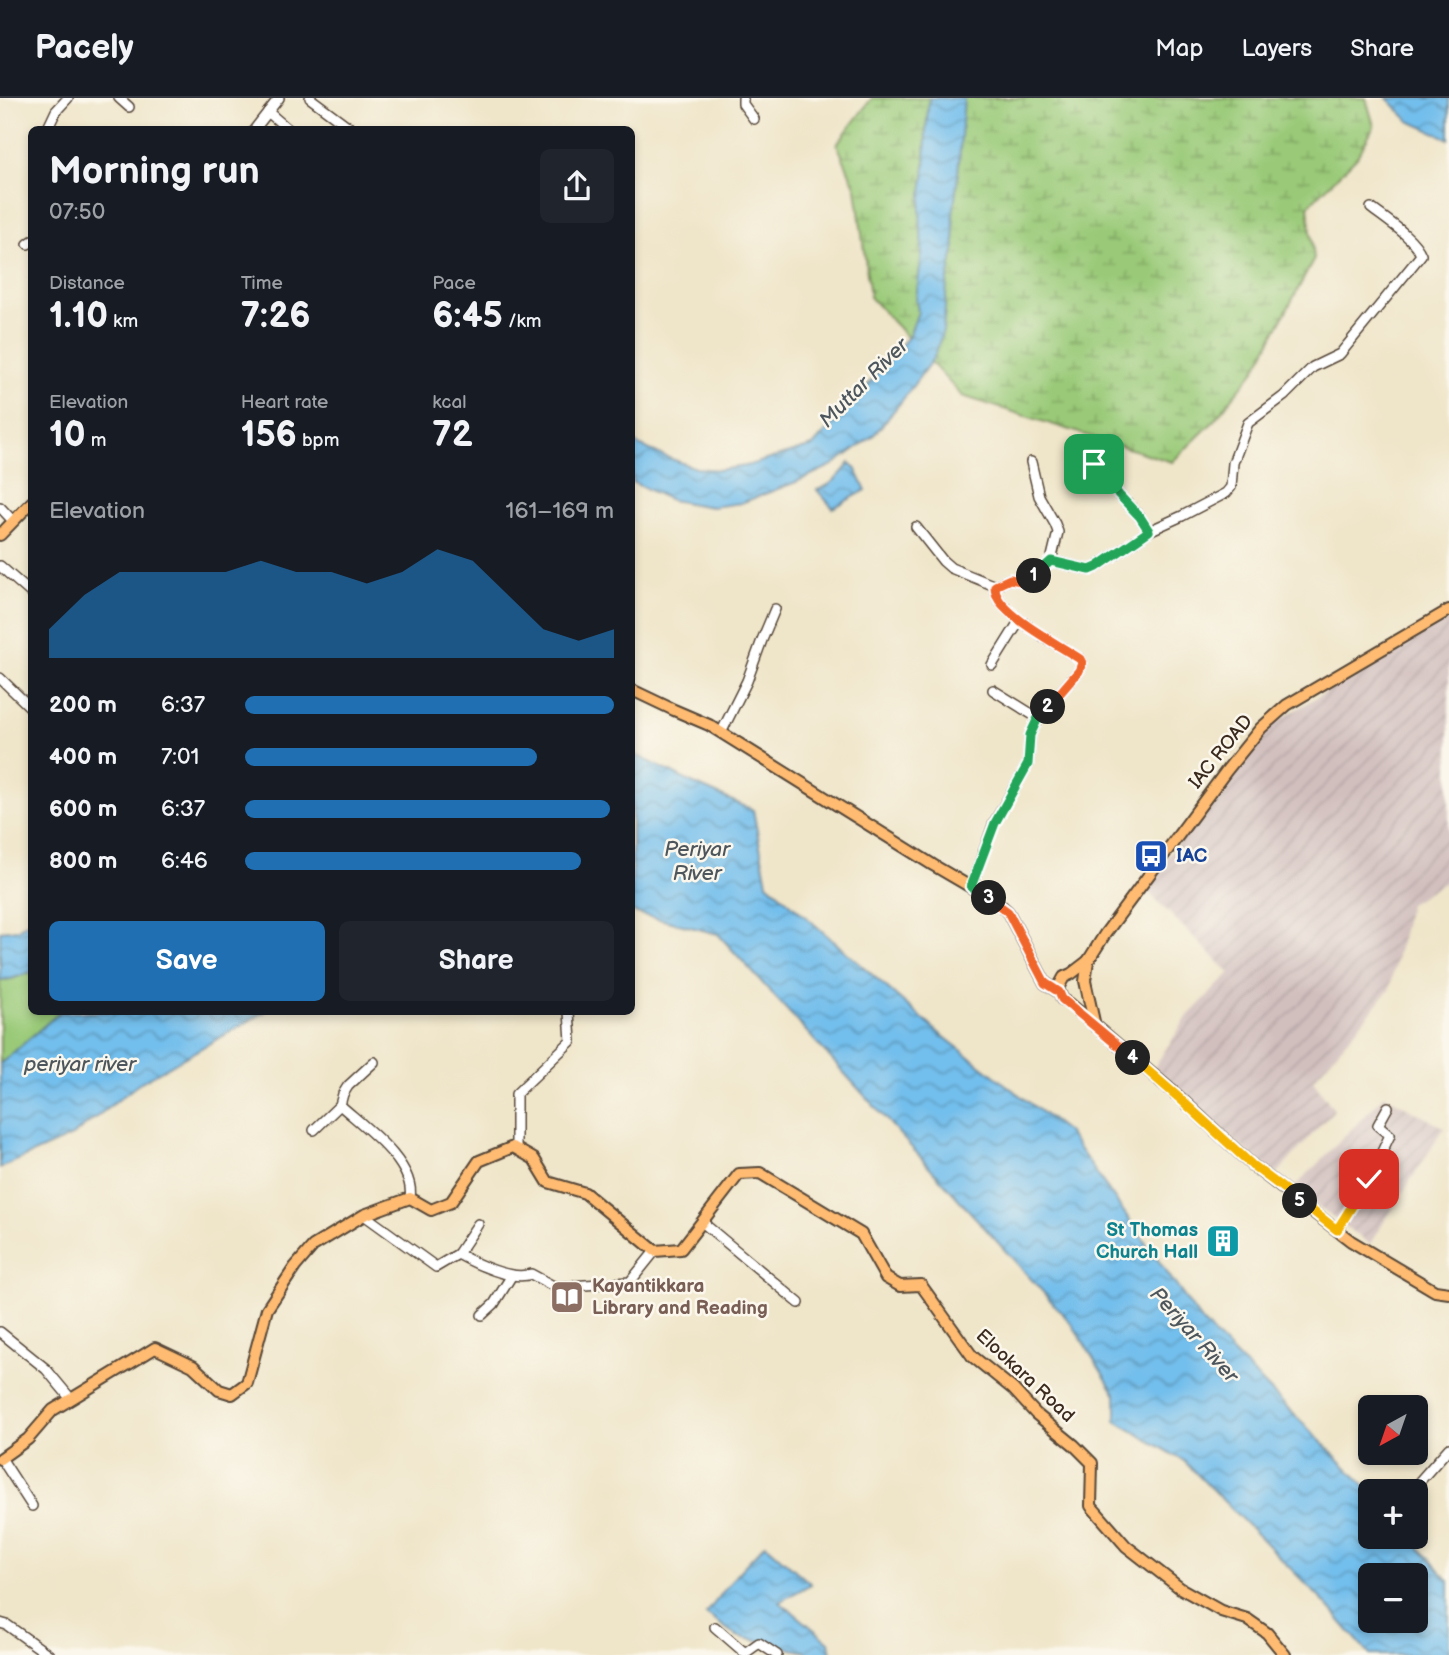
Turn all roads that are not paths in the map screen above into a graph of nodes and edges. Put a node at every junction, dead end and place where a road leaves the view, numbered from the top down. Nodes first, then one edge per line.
1 (68, 98) edge
2 (119, 98) edge
3 (279, 98) edge
4 (310, 98) edge
5 (743, 98) edge
6 (130, 107) dead end
7 (268, 112) junction
8 (754, 119) dead end
9 (49, 126) edge
10 (257, 126) edge
11 (284, 126) edge
12 (348, 126) edge
13 (1371, 208) dead end
14 (1031, 462) dead end
15 (1094, 464) dead end
16 (28, 506) edge
17 (0, 507) edge
18 (13, 521) junction
19 (916, 527) dead end
20 (1149, 531) junction
21 (0, 535) edge
22 (1051, 561) junction
23 (0, 566) edge
24 (995, 586) junction
25 (28, 590) edge
26 (775, 609) dead end
27 (1449, 610) edge
28 (1020, 620) junction
29 (992, 665) dead end
30 (0, 678) edge
31 (635, 691) edge
32 (993, 691) dead end
33 (28, 705) edge
34 (1038, 718) junction
35 (721, 733) junction
36 (971, 887) junction
37 (1088, 961) junction
38 (1071, 974) junction
39 (1086, 987) junction
40 (1059, 992) junction
41 (1069, 1003) junction
42 (569, 1015) edge
43 (1095, 1026) junction
44 (373, 1062) dead end
45 (340, 1105) junction
46 (1388, 1107) dead end
47 (314, 1130) dead end
48 (516, 1148) junction
49 (410, 1198) junction
50 (364, 1215) junction
51 (702, 1222) junction
52 (478, 1224) dead end
53 (1337, 1230) junction
54 (655, 1251) junction
55 (458, 1254) junction
56 (512, 1275) junction
57 (1449, 1293) edge
58 (799, 1303) dead end
59 (482, 1315) dead end
60 (0, 1332) edge
61 (71, 1399) junction
62 (1449, 1448) edge
63 (1, 1458) edge
64 (1422, 1479) edge
65 (32, 1506) dead end
66 (0, 1623) edge
67 (715, 1627) dead end
68 (49, 1655) edge
69 (777, 1655) edge
70 (1285, 1655) edge

1 - 9 street
2 - 6 street
3 - 7 street
4 - 12 street
5 - 8 street
7 - 10 street
7 - 11 street
13 - 20 street
14 - 22 street
15 - 20 street
16 - 18 main road
17 - 18 street
18 - 21 main road
19 - 24 street
20 - 22 street
22 - 24 street
23 - 25 street
24 - 28 street
26 - 35 street
27 - 37 main road, IAC ROAD
28 - 29 street
28 - 34 street
30 - 33 street
31 - 35 main road
32 - 34 street
34 - 36 street
35 - 36 main road
36 - 40 main road
37 - 38 main road
37 - 39 main road, IAC ROAD
38 - 39 main road
38 - 40 main road
39 - 41 main road
39 - 43 main road, IAC ROAD
40 - 41 main road
41 - 43 main road
42 - 48 street
43 - 53 main road
44 - 45 street
45 - 47 street
45 - 49 street
46 - 53 street
48 - 49 main road
48 - 54 main road
49 - 50 main road
50 - 55 street
50 - 61 main road
51 - 54 main road, Elookara Road
51 - 58 street
51 - 70 main road, Elookara Road
52 - 55 street
53 - 57 main road
54 - 56 street
55 - 56 street
56 - 59 street
60 - 61 street
61 - 63 main road
62 - 64 street
63 - 65 street
66 - 68 street
67 - 69 street

